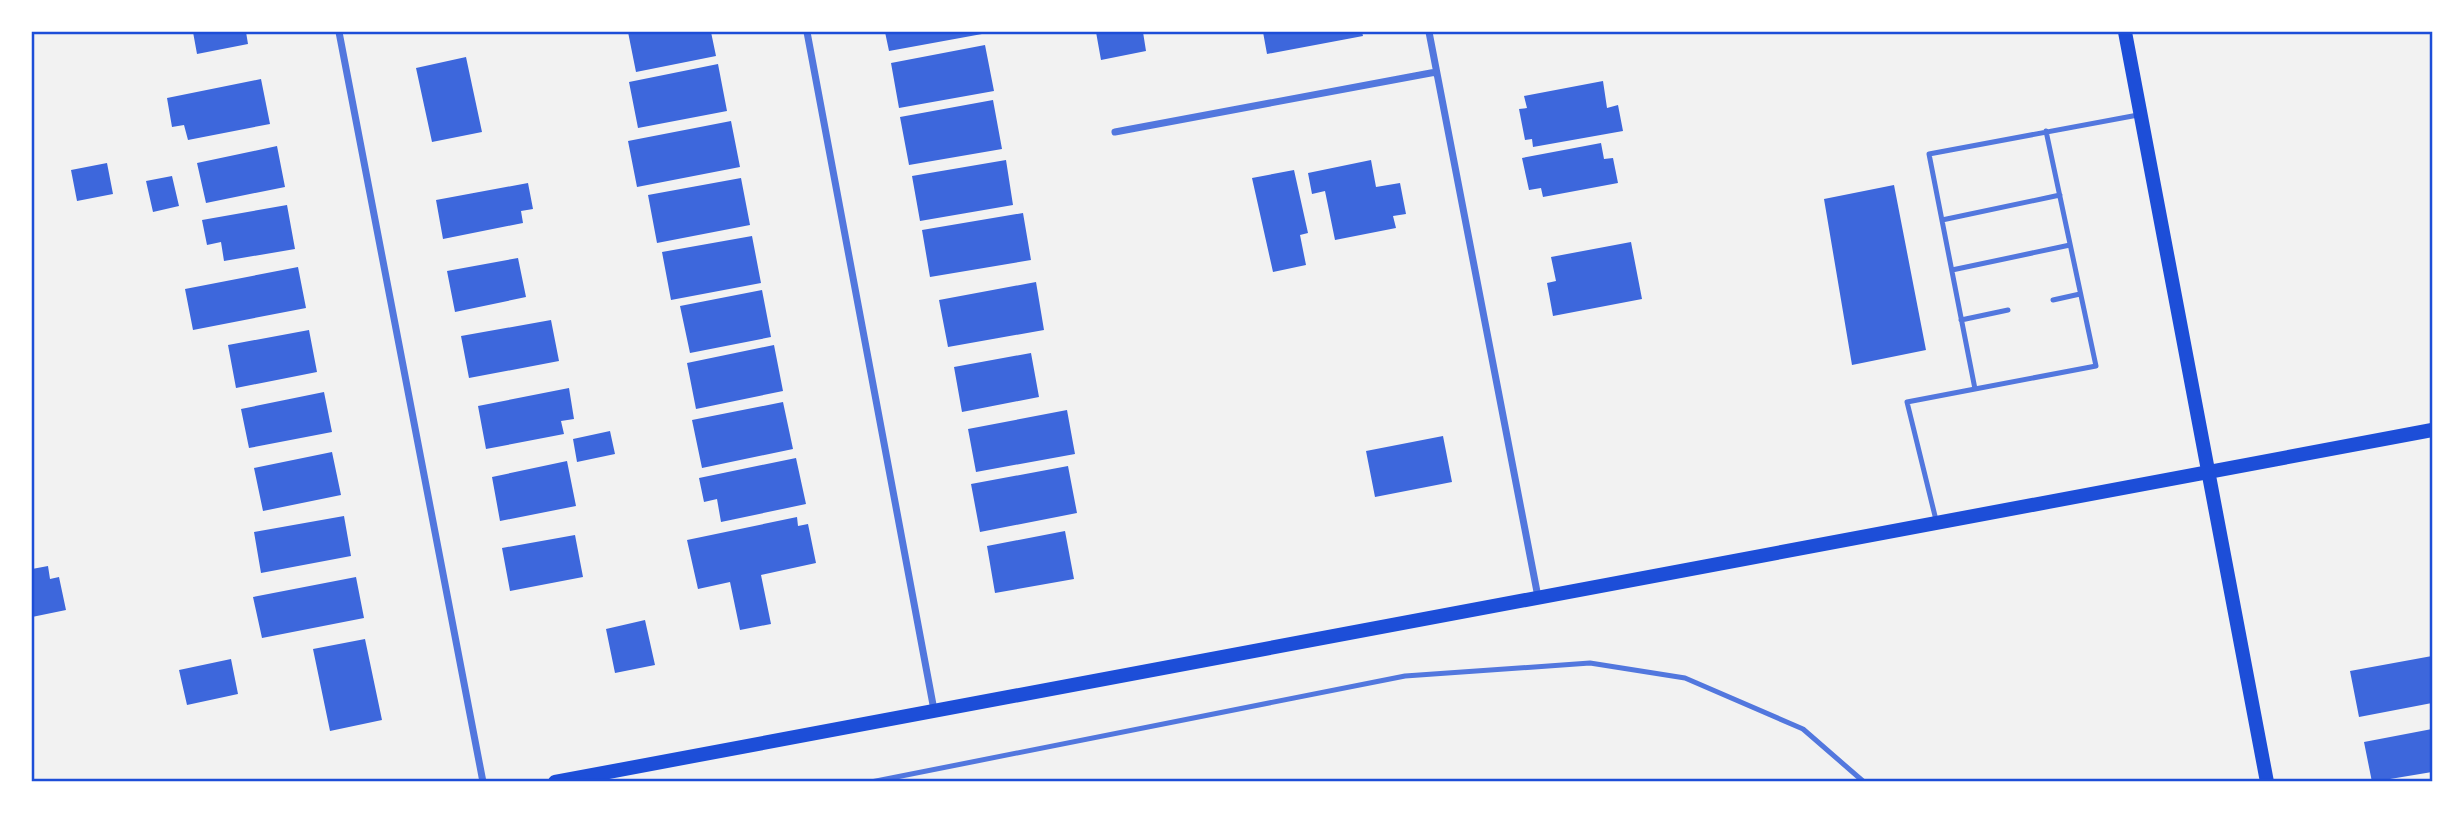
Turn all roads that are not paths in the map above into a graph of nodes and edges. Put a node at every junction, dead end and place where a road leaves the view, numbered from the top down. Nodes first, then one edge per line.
1 (339, 32) edge
2 (807, 32) edge
3 (1429, 32) edge
4 (2125, 32) edge
5 (1436, 72) junction
6 (2141, 114) junction
7 (2046, 131) junction
8 (1115, 132) dead end
9 (2060, 195) junction
10 (1942, 220) junction
11 (2070, 245) junction
12 (1952, 270) junction
13 (2080, 294) junction
14 (2053, 300) dead end
15 (2008, 310) dead end
16 (1961, 320) junction
17 (1975, 389) junction
18 (2432, 430) edge
19 (2209, 472) junction
20 (1937, 523) junction
21 (1538, 598) junction
22 (934, 710) junction
23 (482, 782) edge
24 (555, 782) edge
25 (871, 782) edge
26 (1864, 782) edge
27 (2267, 782) edge

1 - 23 street
2 - 22 street
3 - 5 street
4 - 6 main road
5 - 8 street
5 - 21 street
6 - 7 lane
6 - 19 main road
7 - 9 lane
7 - 10 lane
9 - 10 lane
9 - 11 lane
10 - 12 lane
11 - 12 lane
11 - 13 lane
12 - 16 lane
13 - 14 lane
13 - 17 lane
15 - 16 lane
16 - 17 lane
17 - 20 lane
18 - 19 main road
19 - 20 main road
19 - 27 main road
20 - 21 main road
21 - 22 main road
22 - 24 main road
25 - 26 lane

